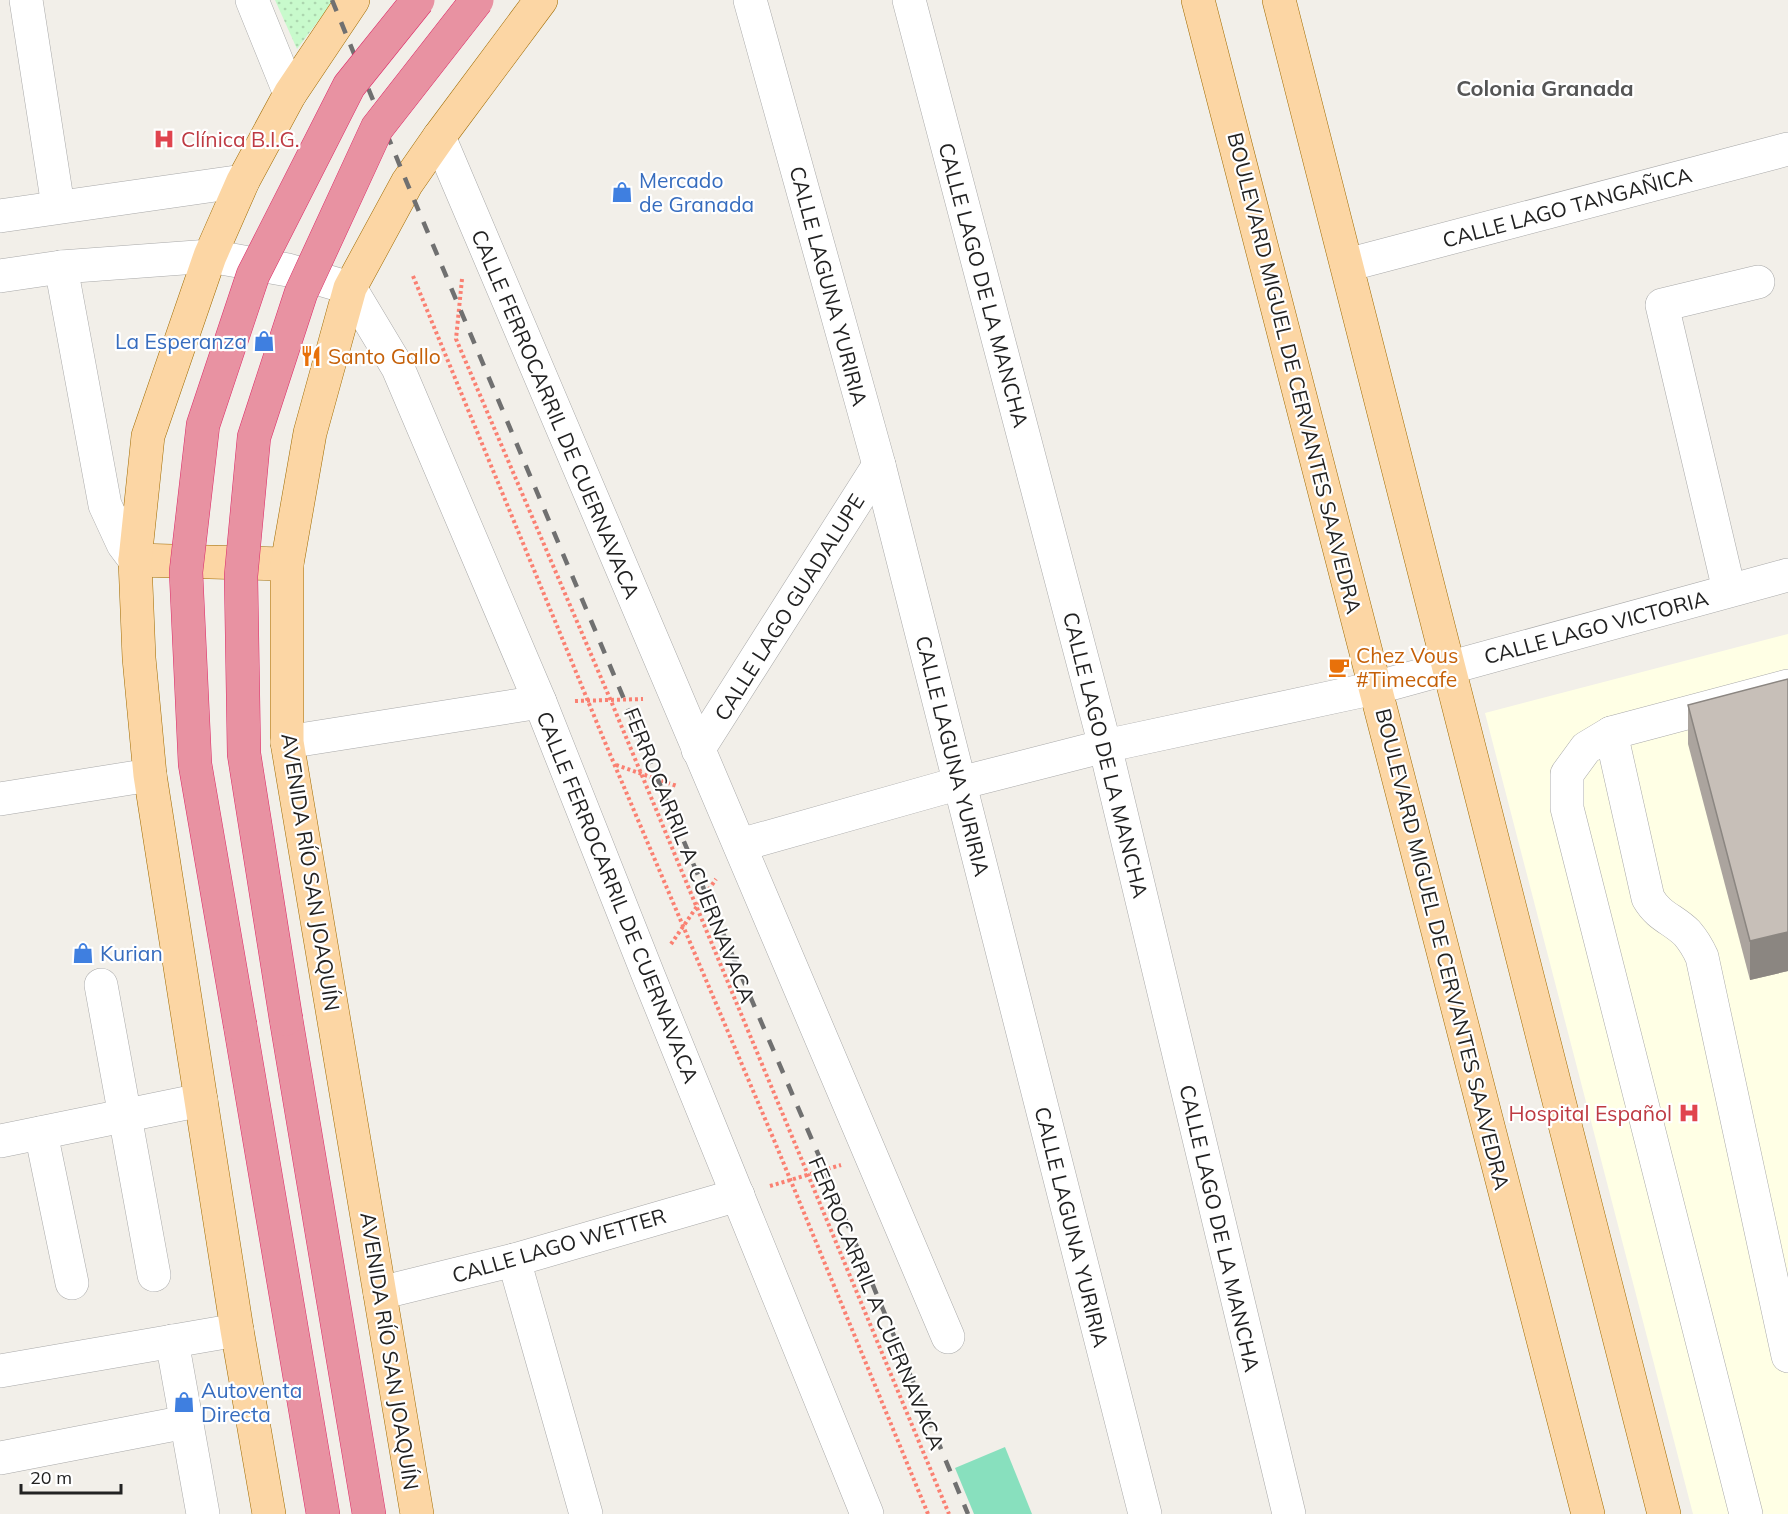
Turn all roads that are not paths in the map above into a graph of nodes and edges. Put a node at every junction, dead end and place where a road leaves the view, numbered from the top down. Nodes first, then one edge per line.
1 (26, 0) edge
2 (252, 0) edge
3 (353, 0) edge
4 (418, 0) edge
5 (477, 0) edge
6 (541, 0) edge
7 (750, 0) edge
8 (909, 0) edge
9 (1198, 0) edge
10 (1280, 0) edge
11 (290, 94) junction
12 (439, 137) junction
13 (1788, 149) edge
14 (243, 180) junction
15 (58, 206) junction
16 (0, 216) edge
17 (210, 256) junction
18 (1347, 265) junction
19 (61, 267) junction
20 (0, 276) edge
21 (1758, 282) dead end
22 (350, 288) junction
23 (879, 465) junction
24 (135, 560) junction
25 (287, 564) junction
26 (1788, 576) edge
27 (1729, 590) junction
28 (1448, 667) junction
29 (1788, 686) edge
30 (1375, 688) junction
31 (540, 702) junction
32 (1611, 733) junction
33 (287, 742) junction
34 (1106, 746) junction
35 (698, 750) junction
36 (150, 775) junction
37 (960, 783) junction
38 (0, 799) edge
39 (740, 845) junction
40 (100, 985) dead end
41 (201, 1100) junction
42 (125, 1116) junction
43 (41, 1133) junction
44 (0, 1141) edge
45 (738, 1195) junction
46 (514, 1260) junction
47 (154, 1275) dead end
48 (72, 1283) dead end
49 (380, 1293) junction
50 (237, 1330) junction
51 (948, 1337) dead end
52 (172, 1341) junction
53 (1788, 1356) edge
54 (0, 1371) edge
55 (186, 1422) junction
56 (0, 1458) edge
57 (203, 1514) edge
58 (269, 1514) edge
59 (323, 1514) edge
60 (369, 1514) edge
61 (417, 1514) edge
62 (586, 1514) edge
63 (867, 1514) edge
64 (1145, 1514) edge
65 (1289, 1514) edge
66 (1588, 1514) edge
67 (1664, 1514) edge
68 (1746, 1514) edge

1 - 15 street
2 - 11 street
3 - 11 main road
4 - 59 highway, bridge
5 - 60 highway, bridge
6 - 12 main road, AVENIDA RÍO SAN JOAQUÍN
7 - 23 street, CALLE LAGUNA YURIRIA
8 - 34 street, CALLE LAGO DE LA MANCHA
9 - 30 main road, BOULEVARD MIGUEL DE CERVANTES SAAVEDRA
10 - 18 main road
11 - 14 main road
12 - 22 main road, AVENIDA RÍO SAN JOAQUÍN
12 - 35 street, CALLE FERROCARRIL DE CUERNAVACA
13 - 18 street, CALLE LAGO TANGAÑICA
14 - 15 street
14 - 17 main road
15 - 16 street
17 - 19 street
17 - 22 street
17 - 24 main road
18 - 28 main road
19 - 20 street
19 - 24 street
21 - 27 street
22 - 25 main road, AVENIDA RÍO SAN JOAQUÍN
22 - 31 street, CALLE FERROCARRIL DE CUERNAVACA
23 - 35 street, CALLE LAGO GUADALUPE
23 - 37 street, CALLE LAGUNA YURIRIA
24 - 25 main road
24 - 36 main road
25 - 33 main road, AVENIDA RÍO SAN JOAQUÍN
26 - 27 street, CALLE LAGO VICTORIA
27 - 28 street, CALLE LAGO VICTORIA
28 - 30 street, CALLE LAGO VICTORIA
28 - 67 main road
29 - 32 street
30 - 34 street, CALLE LAGO VICTORIA
30 - 66 main road, BOULEVARD MIGUEL DE CERVANTES SAAVEDRA
31 - 33 street
31 - 45 street, CALLE FERROCARRIL DE CUERNAVACA
32 - 53 street
32 - 68 street
33 - 49 main road, AVENIDA RÍO SAN JOAQUÍN
34 - 37 street, CALLE LAGO VICTORIA
34 - 65 street, CALLE LAGO DE LA MANCHA
35 - 39 street, CALLE FERROCARRIL DE CUERNAVACA
36 - 38 street
36 - 41 main road
37 - 39 street, CALLE LAGO VICTORIA
37 - 64 street, CALLE LAGUNA YURIRIA
39 - 51 street, CALLE FERROCARRIL DE CUERNAVACA
40 - 42 street
41 - 42 street
41 - 50 main road
42 - 43 street
42 - 47 street
43 - 44 street
43 - 48 street
45 - 46 street, CALLE LAGO WETTER
45 - 63 street, CALLE FERROCARRIL DE CUERNAVACA
46 - 49 street, CALLE LAGO WETTER
46 - 62 street
49 - 61 main road, AVENIDA RÍO SAN JOAQUÍN
50 - 52 street
50 - 58 main road
52 - 54 street
52 - 55 street
55 - 56 street
55 - 57 street

